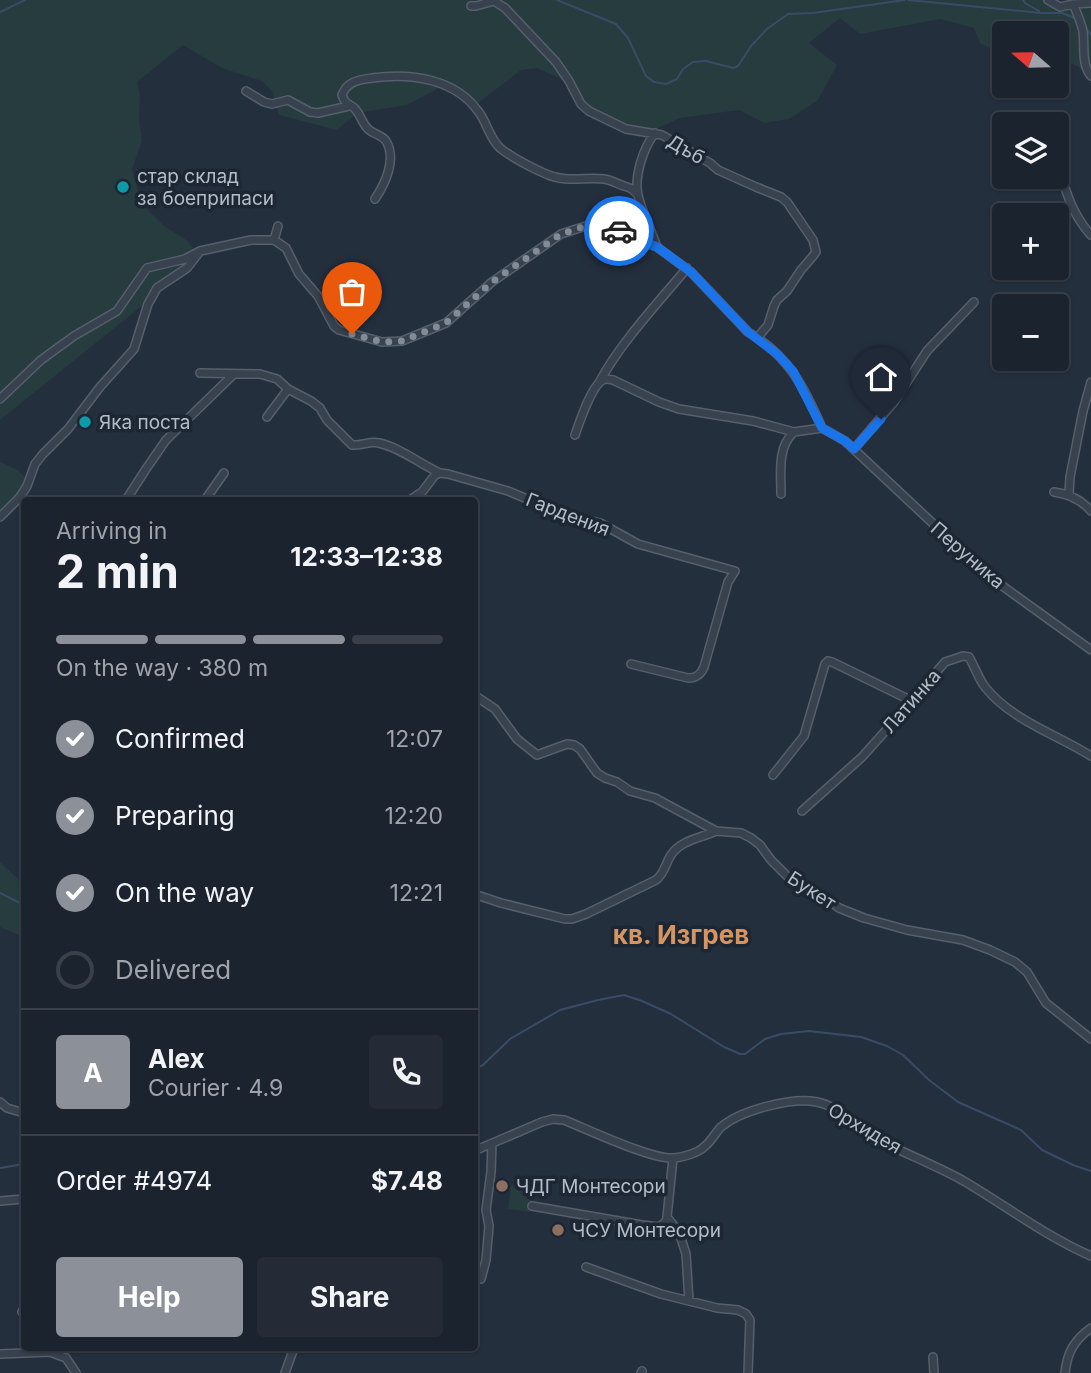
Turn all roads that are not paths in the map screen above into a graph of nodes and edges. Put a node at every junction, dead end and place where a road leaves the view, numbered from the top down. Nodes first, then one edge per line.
1 (1048, 0) edge
2 (1089, 2) edge
3 (1073, 4) junction
4 (471, 6) dead end
5 (1091, 76) edge
6 (246, 91) dead end
7 (349, 106) junction
8 (654, 133) junction
9 (1064, 189) edge
10 (637, 194) junction
11 (375, 199) dead end
12 (278, 226) dead end
13 (1091, 235) edge
14 (274, 240) junction
15 (657, 247) junction
16 (200, 251) junction
17 (687, 268) junction
18 (974, 302) dead end
19 (758, 337) junction
20 (200, 373) dead end
21 (234, 374) junction
22 (600, 382) junction
23 (1091, 382) edge
24 (288, 389) junction
25 (0, 398) edge
26 (267, 417) dead end
27 (822, 428) junction
28 (794, 432) junction
29 (575, 435) dead end
30 (854, 449) junction
31 (224, 472) dead end
32 (440, 473) junction
33 (1054, 492) dead end
34 (781, 494) dead end
35 (1069, 494) junction
36 (128, 497) edge
37 (207, 497) edge
38 (414, 497) edge
39 (1091, 511) edge
40 (0, 517) edge
41 (1091, 650) edge
42 (631, 664) dead end
43 (478, 698) edge
44 (912, 701) junction
45 (1091, 756) edge
46 (772, 775) dead end
47 (802, 811) dead end
48 (716, 831) junction
49 (478, 895) edge
50 (1091, 1039) edge
51 (0, 1102) edge
52 (21, 1112) edge
53 (492, 1144) junction
54 (478, 1149) edge
55 (673, 1158) junction
56 (21, 1199) edge
57 (0, 1201) edge
58 (532, 1206) dead end
59 (668, 1219) junction
60 (1089, 1252) edge
61 (586, 1267) dead end
62 (481, 1279) dead end
63 (689, 1300) junction
64 (1091, 1328) edge
65 (293, 1351) edge
66 (0, 1354) edge
67 (933, 1357) dead end
68 (76, 1373) edge
69 (285, 1373) edge
70 (748, 1373) edge
71 (934, 1373) edge
72 (1065, 1373) edge

1 - 3 street
2 - 3 street
3 - 5 street
4 - 8 street, Дъб
6 - 7 street
7 - 10 street
7 - 11 street
8 - 10 street
8 - 19 street, Дъб
9 - 13 street
10 - 15 street
12 - 14 street
14 - 15 street
14 - 16 street
15 - 17 street
16 - 25 street
16 - 40 street
17 - 19 street
17 - 22 street
18 - 30 street
19 - 27 street
20 - 21 street
21 - 24 street
21 - 36 street
22 - 28 street
22 - 29 street
23 - 35 street
24 - 26 street
24 - 32 street, Гардения
27 - 28 street
27 - 30 street, Перуника
28 - 34 street
30 - 41 street, Перуника
31 - 37 street
32 - 38 street
32 - 42 street, Гардения
33 - 35 street
35 - 39 street
43 - 48 street, Букет
44 - 45 street, Латинка
44 - 46 street
44 - 47 street, Латинка
48 - 49 street
48 - 50 street, Букет
51 - 52 street
53 - 54 street
53 - 55 street
53 - 62 street
55 - 59 street
55 - 60 street, Орхидея
56 - 57 street
58 - 59 street
59 - 63 street
61 - 63 street
63 - 70 street
64 - 72 street
65 - 69 street
66 - 68 street
67 - 71 street

